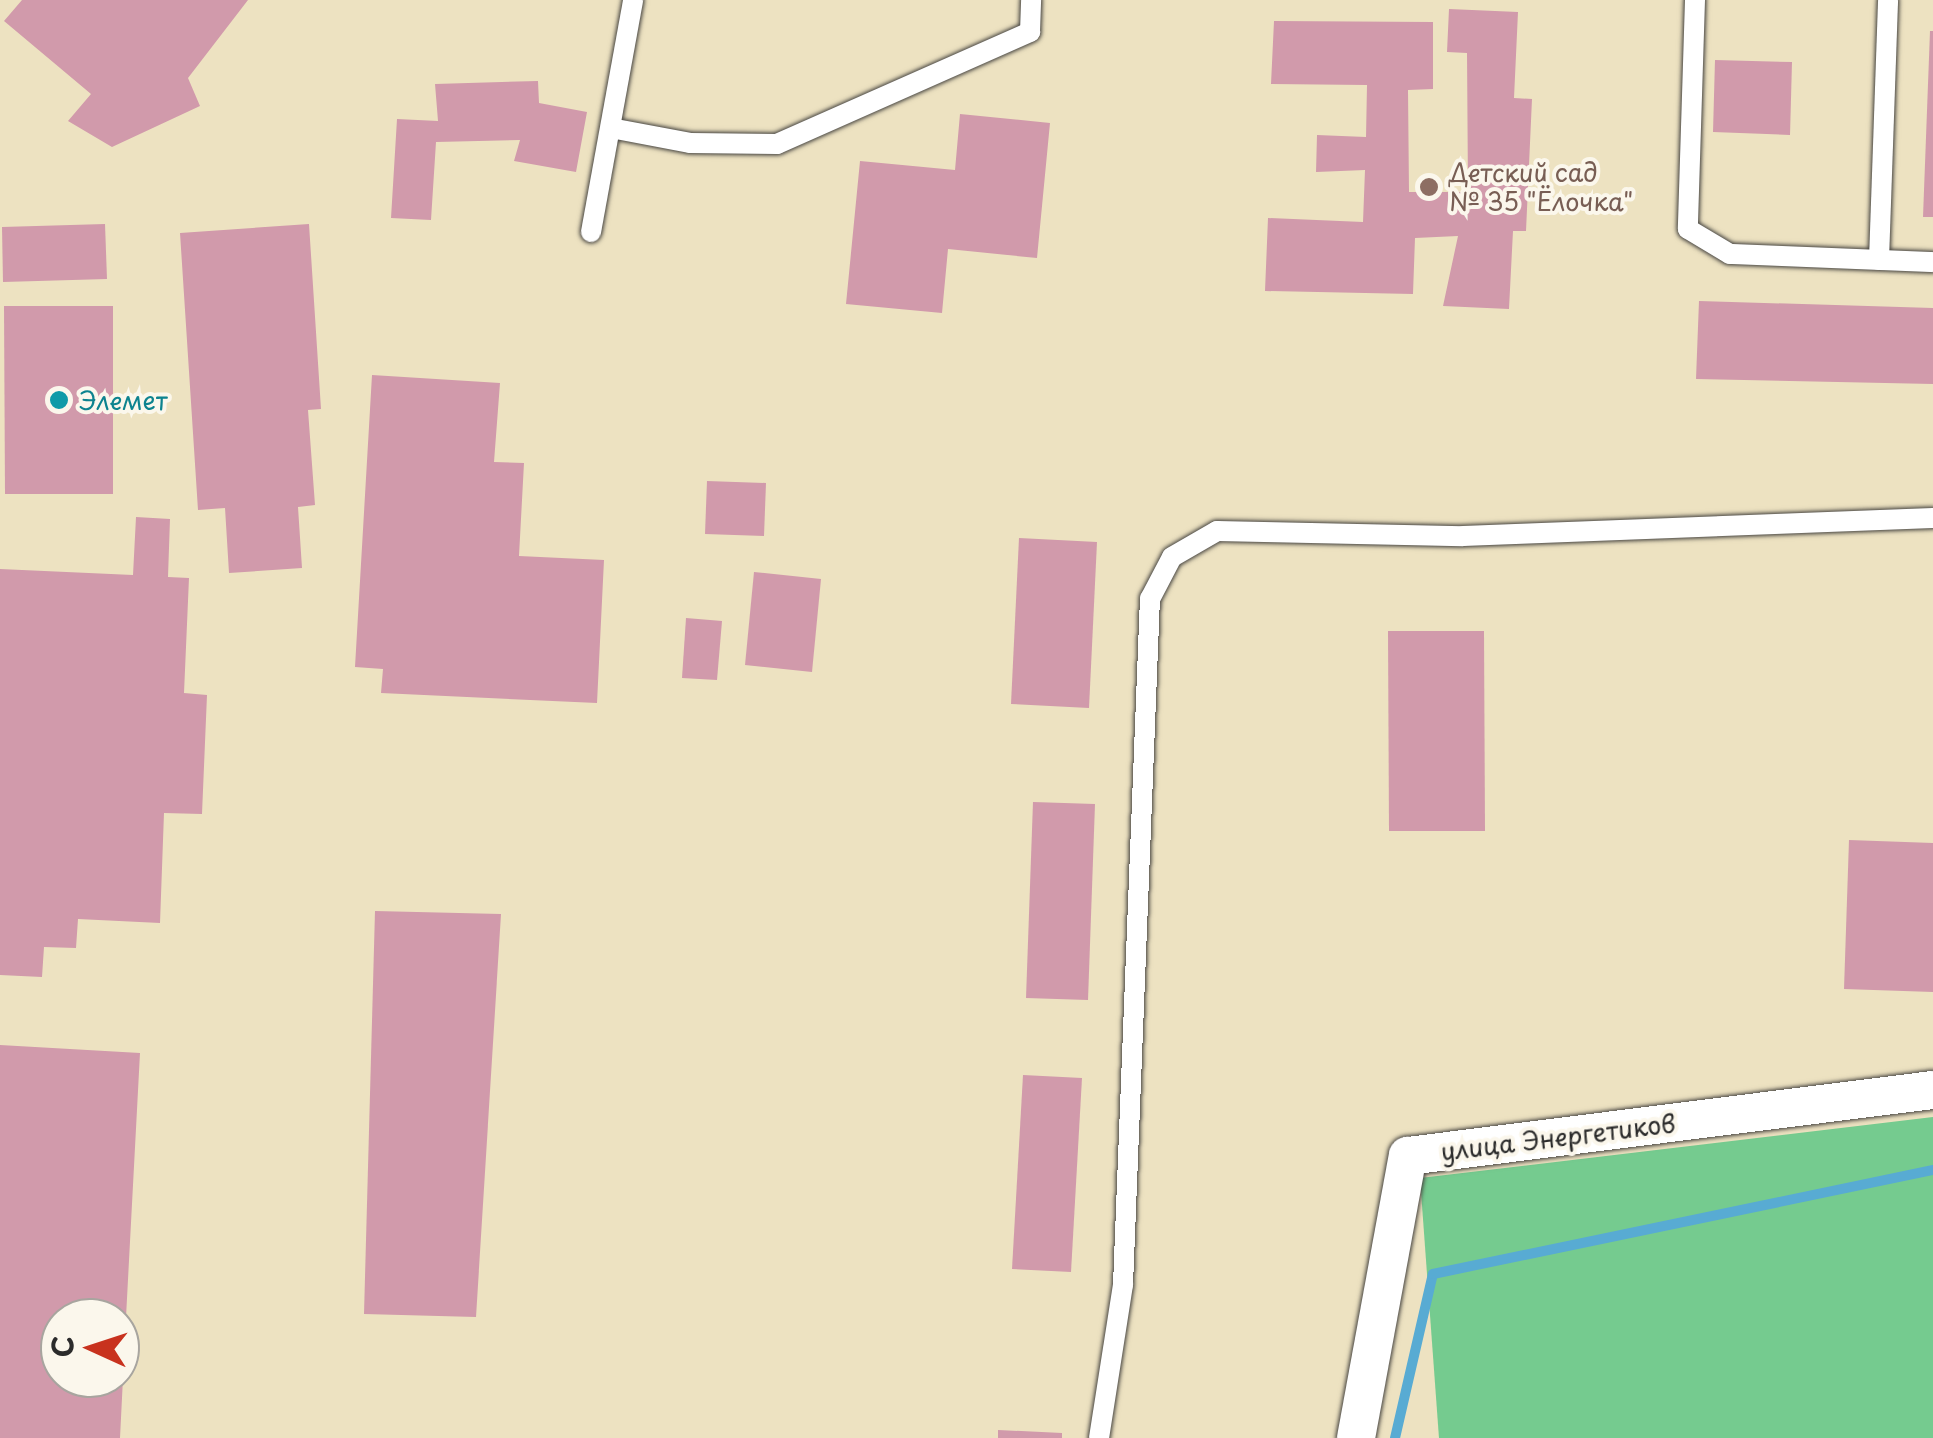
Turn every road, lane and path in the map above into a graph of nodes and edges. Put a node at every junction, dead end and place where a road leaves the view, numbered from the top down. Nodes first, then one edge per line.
1 (633, 0) edge
2 (1031, 0) edge
3 (1695, 0) edge
4 (1888, 0) edge
5 (616, 129) junction
6 (591, 232) dead end
7 (1878, 260) junction
8 (1933, 262) edge
9 (1933, 518) edge
10 (1933, 1090) edge
11 (1098, 1438) edge
12 (1356, 1438) edge

1 - 5 lane
2 - 5 lane
3 - 7 lane
4 - 7 lane
5 - 6 lane
7 - 8 lane
9 - 11 lane
10 - 12 street, улица Энергетиков

